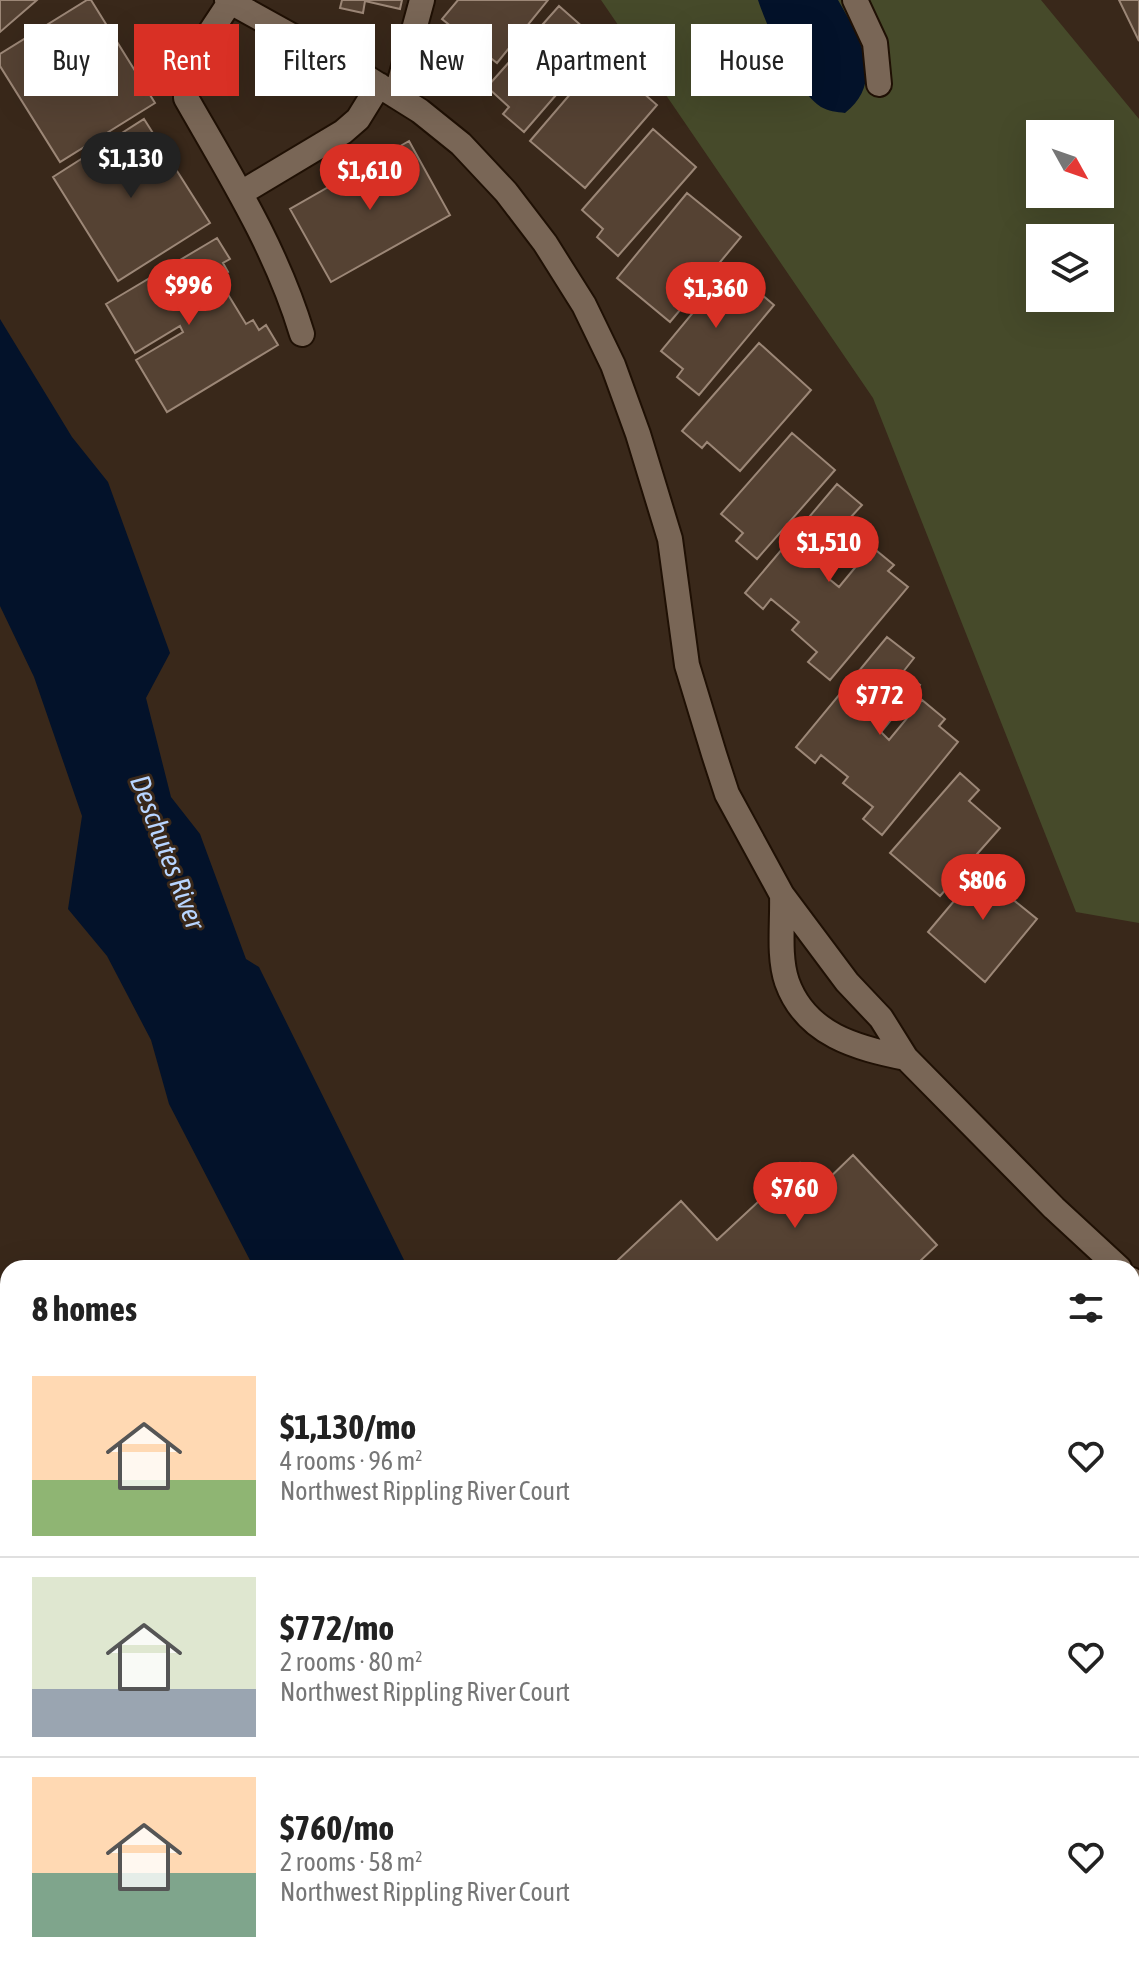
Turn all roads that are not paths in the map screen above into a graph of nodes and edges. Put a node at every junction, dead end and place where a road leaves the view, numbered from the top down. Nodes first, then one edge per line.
1 (422, 0) edge
2 (855, 0) edge
3 (228, 1) edge
4 (879, 84) dead end
5 (388, 90) junction
6 (241, 193) junction
7 (302, 334) dead end
8 (782, 895) junction
9 (906, 1058) junction
10 (1110, 1260) edge

1 - 5 street
2 - 4 street
3 - 5 street
3 - 6 street
5 - 6 street
5 - 8 street
6 - 7 street
8 - 9 street
8 - 9 street
9 - 10 street

